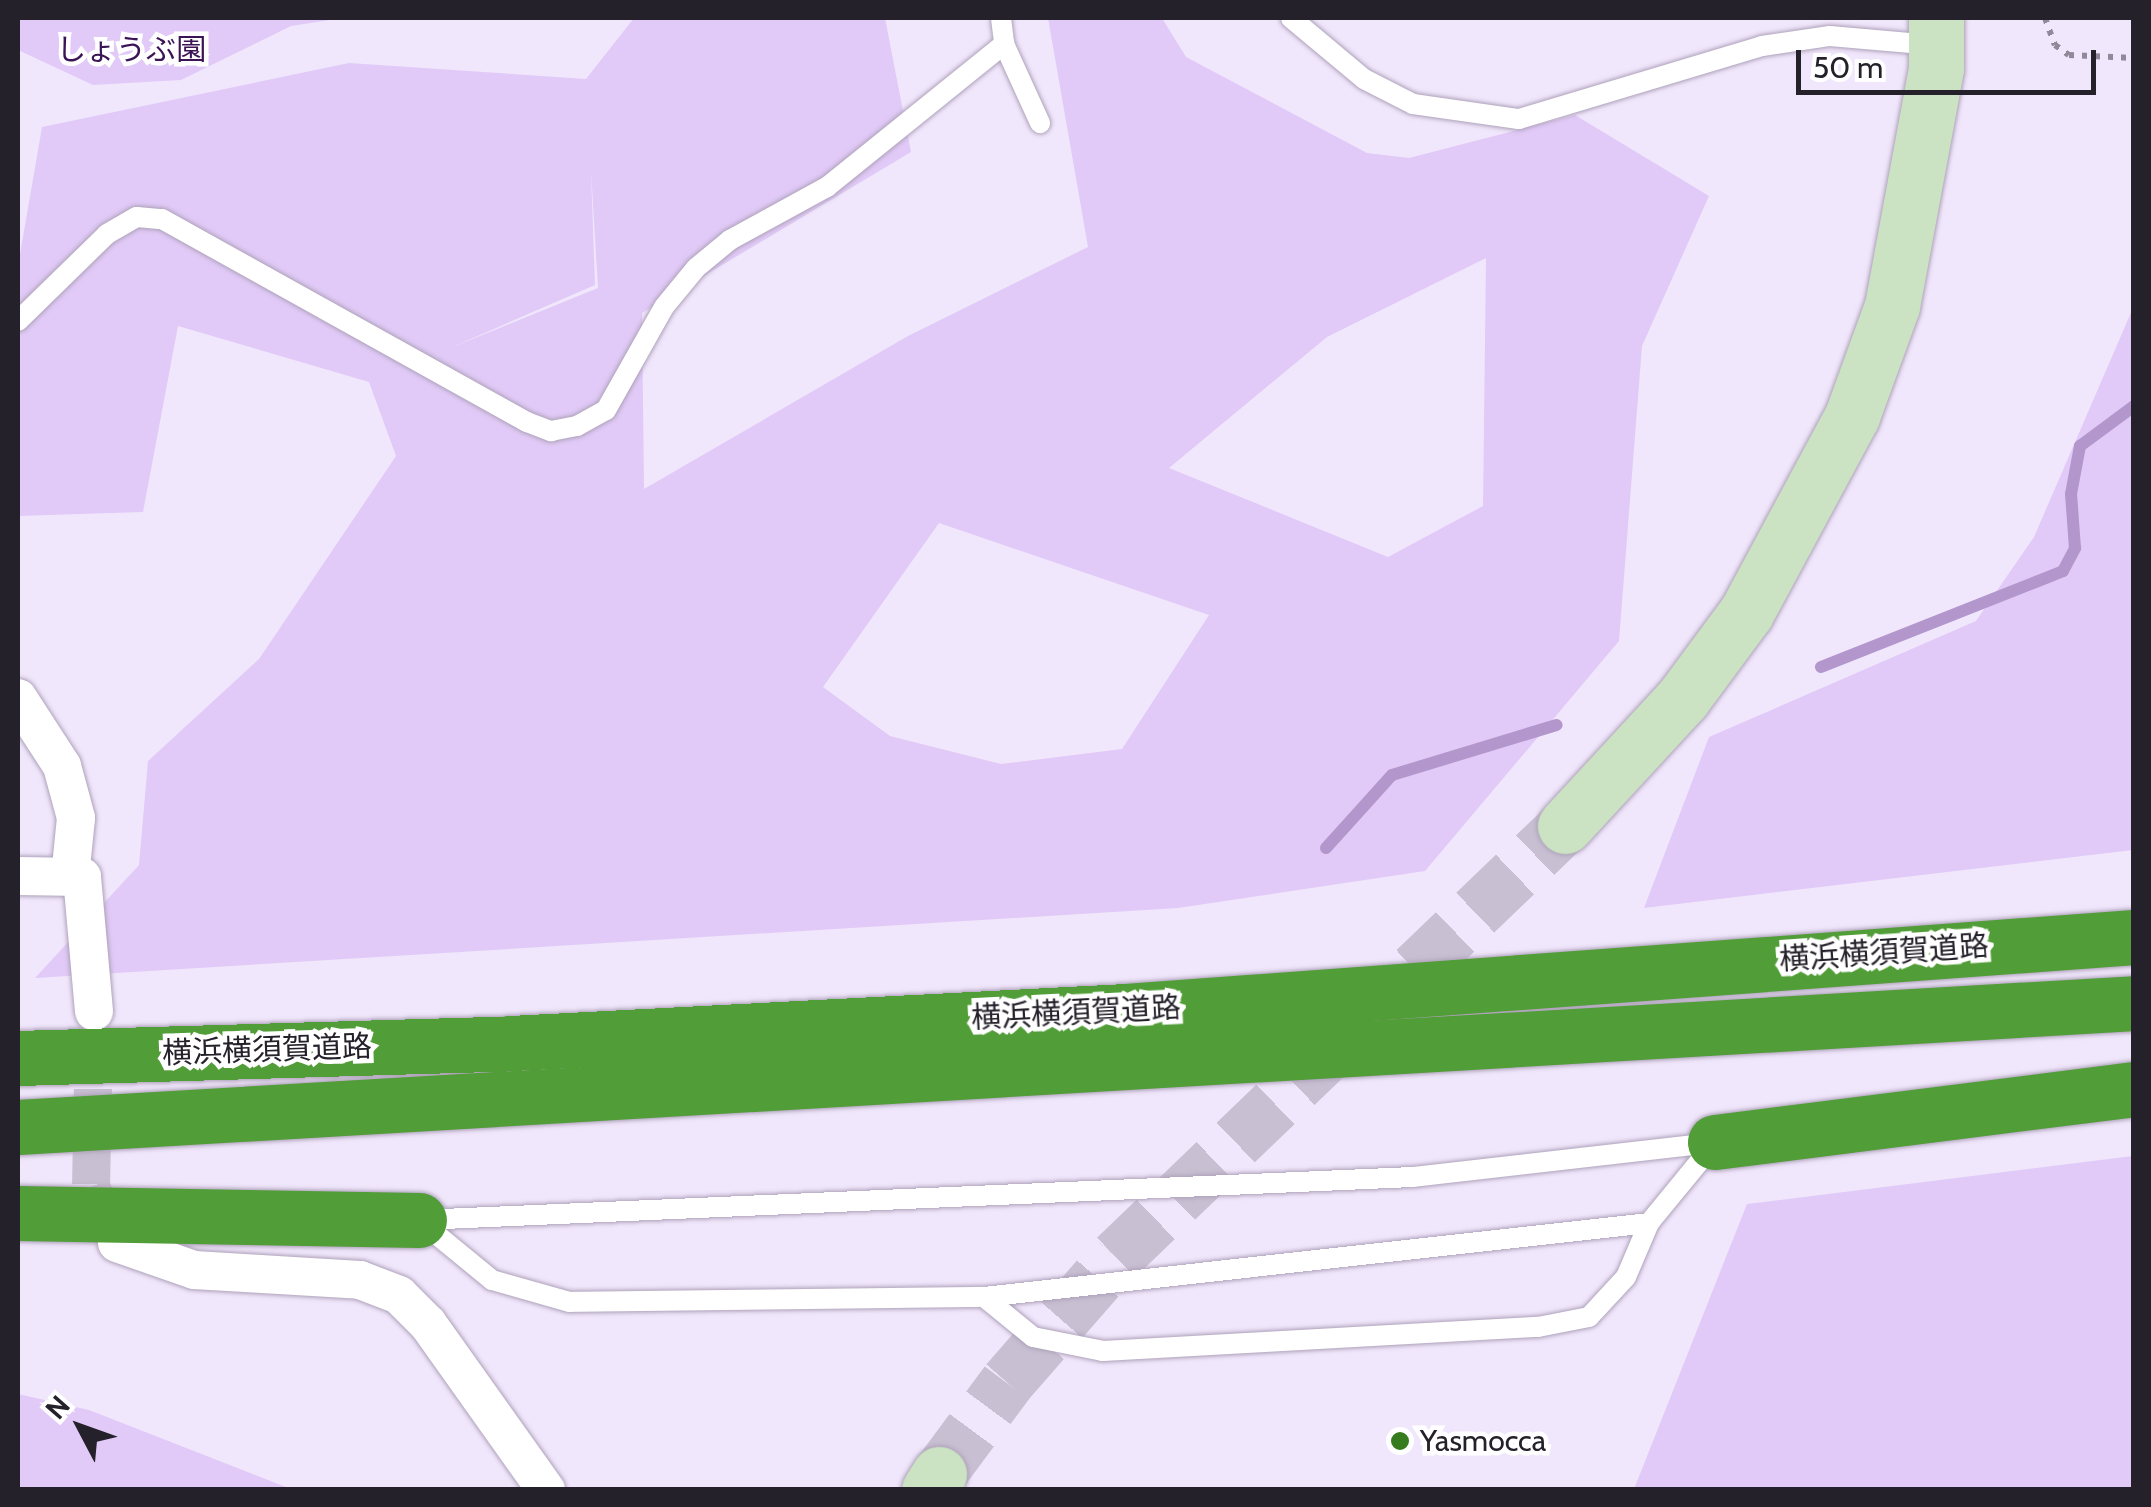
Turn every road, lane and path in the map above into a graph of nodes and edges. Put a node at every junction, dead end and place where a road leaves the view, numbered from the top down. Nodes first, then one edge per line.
1 (1001, 18) edge
2 (1291, 18) edge
3 (2045, 18) edge
4 (1936, 31) edge
5 (1004, 44) junction
6 (2134, 58) edge
7 (1040, 123) dead end
8 (18, 321) edge
9 (18, 698) edge
10 (1565, 826) tunnel mouth
11 (18, 876) edge
12 (70, 877) junction
13 (2134, 924) edge
14 (2134, 937) edge
15 (1935, 949) junction
16 (2134, 1003) edge
17 (94, 1012) tunnel mouth
18 (18, 1058) edge
19 (2134, 1089) edge
20 (18, 1127) edge
21 (1715, 1142) junction
22 (18, 1213) edge
23 (419, 1220) junction
24 (1650, 1223) junction
25 (117, 1243) dead end
26 (984, 1297) junction
27 (546, 1490) edge

1 - 5 lane
2 - 4 lane
3 - 6 path
4 - 10 street
5 - 7 lane
5 - 8 lane
9 - 12 street
11 - 12 street
12 - 17 street
13 - 15 highway
14 - 15 highway, 横浜横須賀道路
15 - 18 highway, 横浜横須賀道路
16 - 20 highway, 横浜横須賀道路
19 - 21 highway
21 - 23 lane
21 - 24 lane
22 - 23 highway
23 - 26 lane
24 - 26 lane
24 - 26 lane
25 - 27 street

